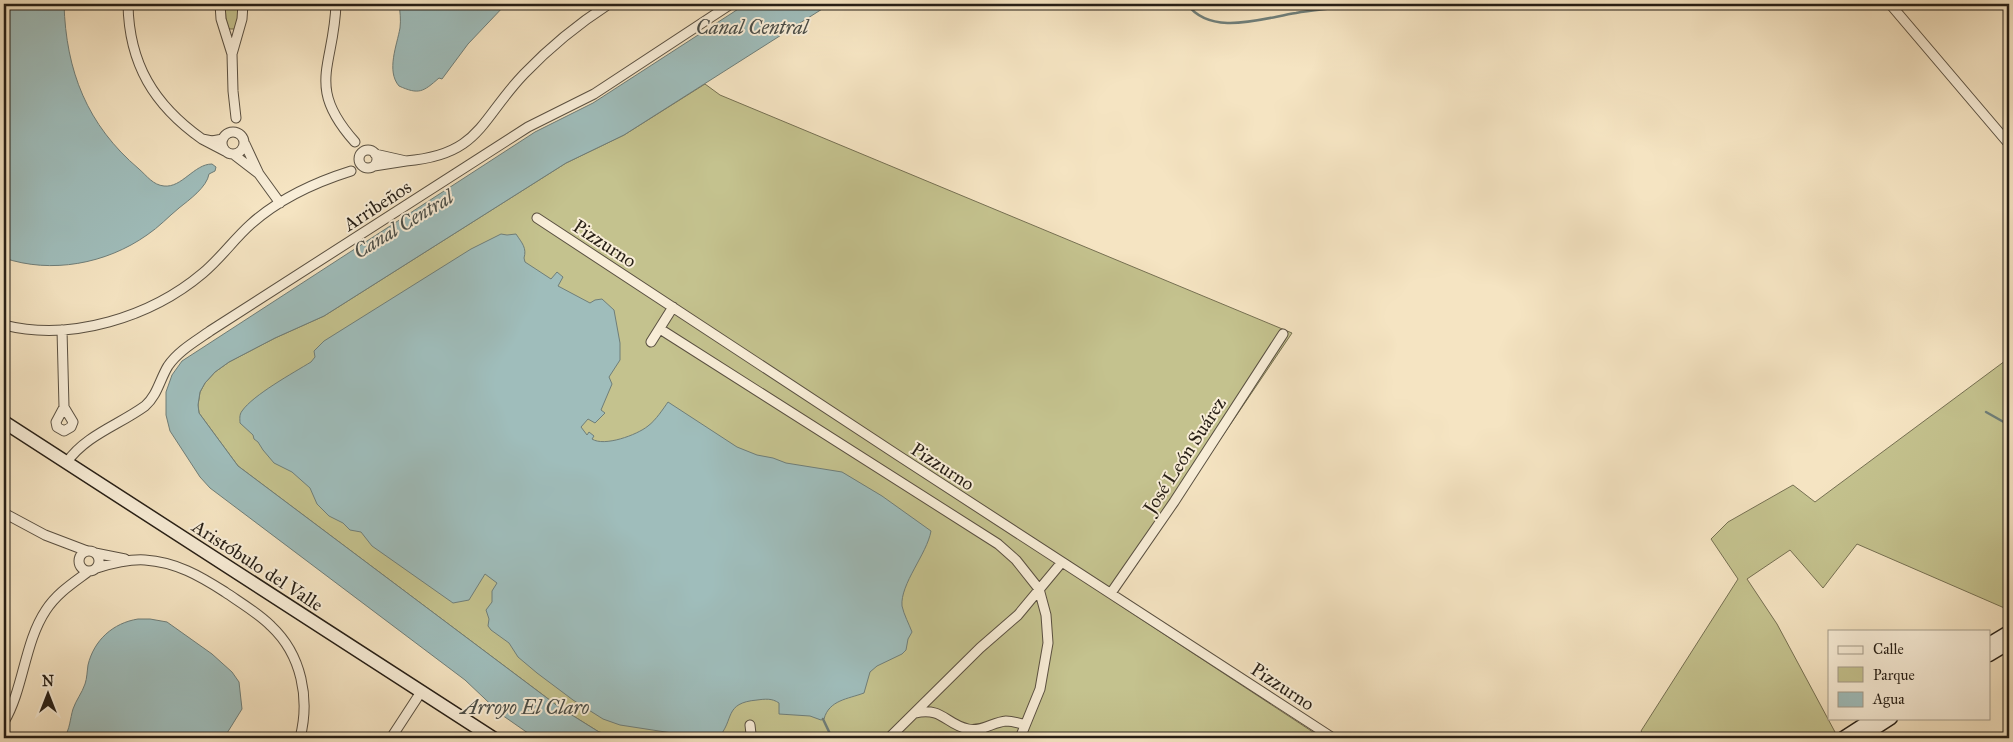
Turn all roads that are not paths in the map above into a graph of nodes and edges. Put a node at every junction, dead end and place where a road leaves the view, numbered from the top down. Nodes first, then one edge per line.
1 (128, 4) edge
2 (220, 4) edge
3 (243, 4) edge
4 (336, 4) edge
5 (609, 4) edge
6 (732, 4) edge
7 (1890, 4) edge
8 (240, 26) junction
9 (224, 28) junction
10 (232, 54) junction
11 (236, 118) junction
12 (225, 136) junction
13 (202, 140) junction
14 (243, 140) junction
15 (2009, 144) edge
16 (229, 153) junction
17 (367, 154) junction
18 (406, 161) junction
19 (370, 166) junction
20 (351, 171) junction
21 (259, 174) junction
22 (280, 203) junction
23 (537, 218) dead end
24 (673, 307) junction
25 (4, 325) edge
26 (660, 329) junction
27 (62, 330) junction
28 (1283, 334) dead end
29 (651, 342) dead end
30 (64, 407) dead end
31 (4, 422) edge
32 (67, 462) junction
33 (4, 513) edge
34 (66, 544) junction
35 (91, 552) junction
36 (130, 560) junction
37 (79, 561) junction
38 (1062, 562) junction
39 (93, 570) junction
40 (71, 584) junction
41 (1039, 590) junction
42 (1111, 593) junction
43 (2009, 632) edge
44 (1990, 643) edge
45 (2009, 643) edge
46 (1990, 654) edge
47 (421, 692) junction
48 (914, 713) junction
49 (1871, 720) edge
50 (1888, 720) edge
51 (4, 722) edge
52 (750, 725) dead end
53 (1025, 725) junction
54 (300, 738) edge
55 (391, 738) edge
56 (492, 738) edge
57 (755, 738) edge
58 (889, 738) edge
59 (1020, 738) edge
60 (1333, 738) edge
61 (1843, 738) edge
62 (1860, 738) edge

1 - 13 street
2 - 9 street
3 - 8 street
4 - 17 street
5 - 18 street
6 - 32 street, Arribeños
7 - 15 street
8 - 9 street
8 - 10 street
9 - 10 street
10 - 11 street
11 - 12 street
11 - 14 street
12 - 13 street
12 - 14 street
12 - 16 street
13 - 16 street
14 - 16 street
14 - 21 street
16 - 21 street
17 - 18 street
17 - 19 street
17 - 19 street
17 - 20 street
18 - 19 street
19 - 20 street
20 - 22 street
21 - 22 street
22 - 27 street
23 - 24 street, Pizzurno
24 - 26 street
24 - 38 street, Pizzurno
25 - 27 street
26 - 29 street
26 - 41 street
27 - 30 street
28 - 42 street, José León Suárez
31 - 32 street, Aristóbulo del Valle
32 - 47 street, Aristóbulo del Valle
33 - 34 street
34 - 35 street
34 - 37 street
35 - 36 street
35 - 37 street
35 - 39 street
36 - 39 street
36 - 54 street
37 - 39 street
37 - 40 street
38 - 41 street
38 - 42 street, Pizzurno
39 - 40 street
40 - 51 street
41 - 48 street
41 - 53 street
42 - 60 street, Pizzurno
43 - 44 street
45 - 46 street
47 - 55 street
47 - 56 street, Aristóbulo del Valle
48 - 53 street
48 - 58 street
49 - 61 street
50 - 62 street
52 - 57 street
53 - 59 street

